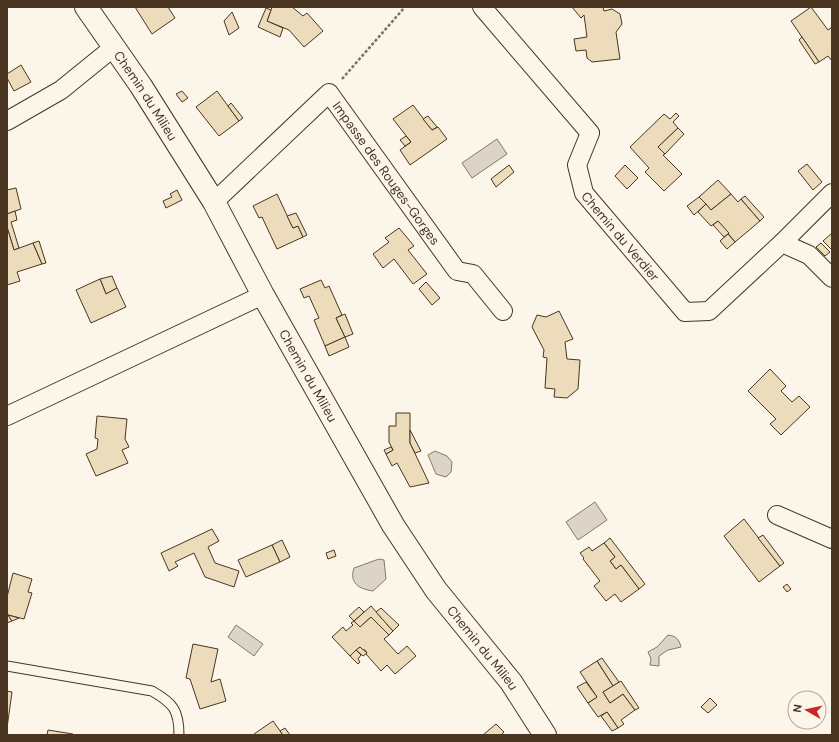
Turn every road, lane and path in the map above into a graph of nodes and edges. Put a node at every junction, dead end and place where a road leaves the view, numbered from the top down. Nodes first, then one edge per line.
1 (86, 7) edge
2 (405, 7) edge
3 (482, 7) edge
4 (114, 47) junction
5 (330, 93) junction
6 (7, 121) edge
7 (832, 193) edge
8 (214, 202) junction
9 (782, 243) junction
10 (832, 278) edge
11 (263, 295) junction
12 (503, 311) dead end
13 (7, 416) edge
14 (777, 515) dead end
15 (832, 540) edge
16 (7, 666) edge
17 (541, 734) edge
18 (179, 735) edge

1 - 4 street, Chemin du Milieu
2 - 5 path
3 - 9 street, Chemin du Verdier
4 - 6 street
4 - 8 street, Chemin du Milieu
5 - 8 street, Impasse des Rouges-Gorges
5 - 12 street, Impasse des Rouges-Gorges
7 - 9 street
8 - 11 street, Chemin du Milieu
9 - 10 street
11 - 13 street
11 - 17 street, Chemin du Milieu
14 - 15 street
16 - 18 lane

